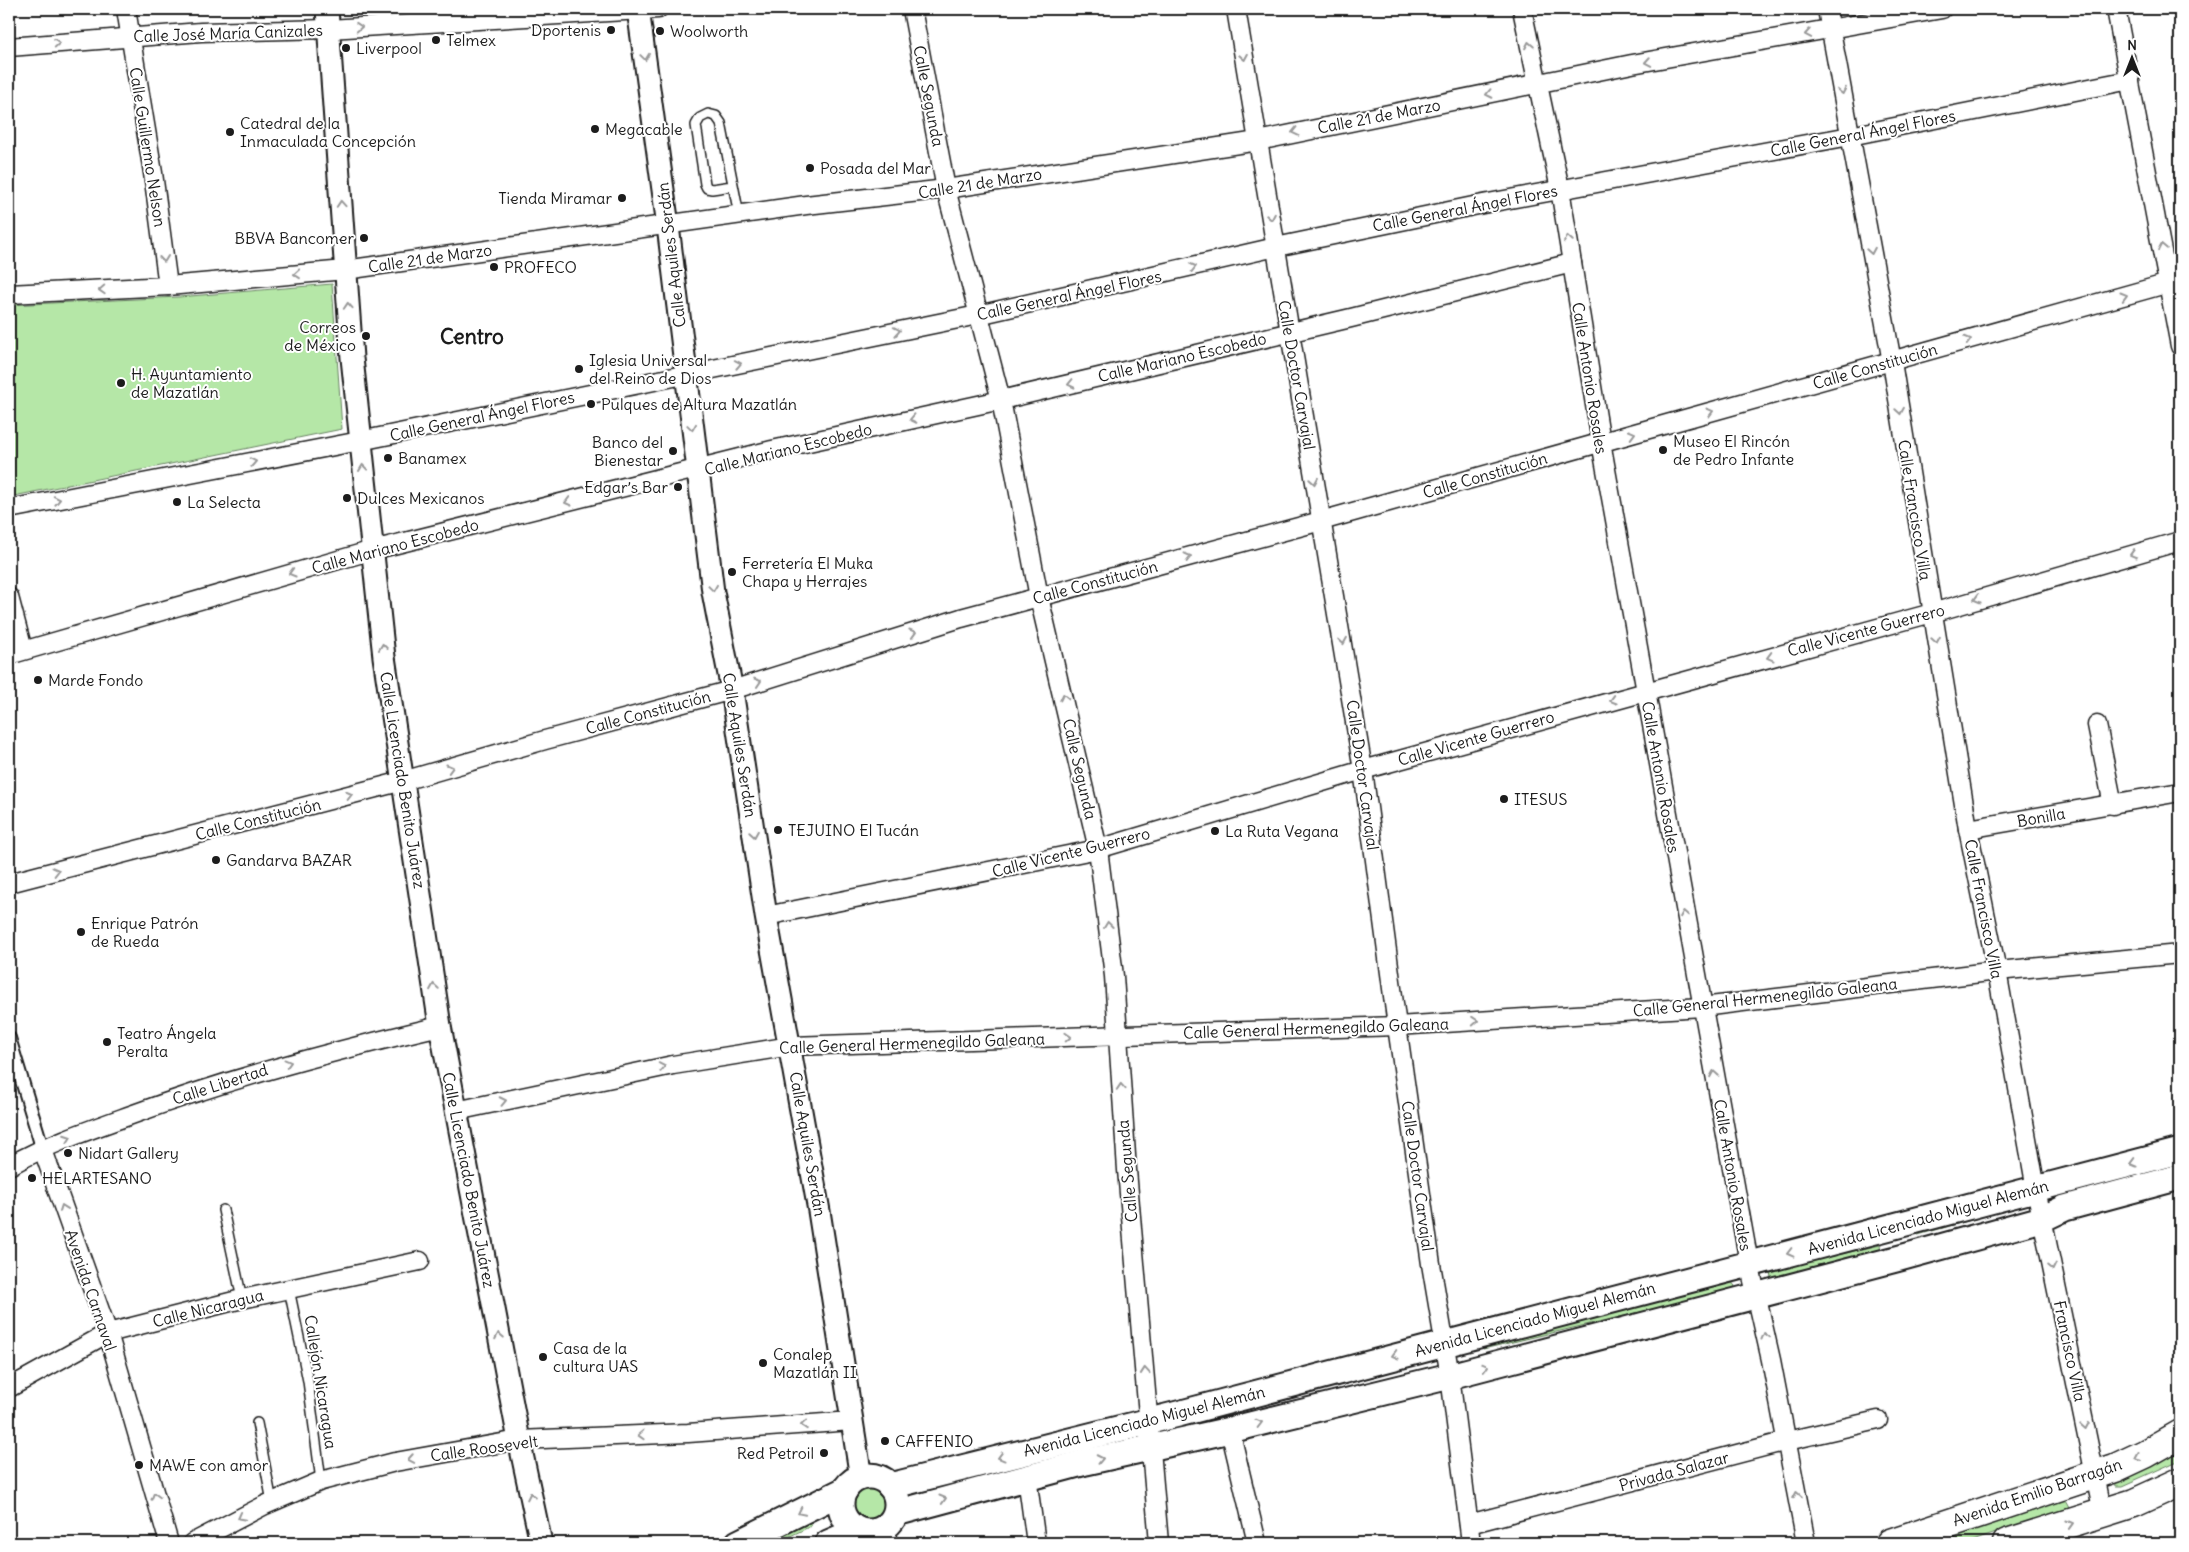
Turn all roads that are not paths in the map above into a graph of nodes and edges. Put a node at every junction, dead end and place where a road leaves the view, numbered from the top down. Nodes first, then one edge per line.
1 (126, 9) edge
2 (645, 9) edge
3 (912, 9) edge
4 (1236, 9) edge
5 (1522, 9) edge
6 (1827, 9) edge
7 (1942, 9) edge
8 (2116, 9) edge
9 (328, 19) edge
10 (1830, 30) junction
11 (131, 38) junction
12 (9, 47) edge
13 (2130, 80) junction
14 (1537, 84) junction
15 (1850, 136) junction
16 (1258, 141) junction
17 (732, 186) junction
18 (946, 189) junction
19 (1560, 189) junction
20 (739, 215) junction
21 (668, 226) junction
22 (1276, 246) junction
23 (1572, 263) junction
24 (345, 270) junction
25 (2175, 281) edge
26 (168, 286) junction
27 (9, 294) edge
28 (978, 315) junction
29 (1289, 332) junction
30 (2180, 346) edge
31 (1892, 362) junction
32 (685, 374) junction
33 (1001, 400) junction
34 (360, 441) junction
35 (1601, 442) junction
36 (698, 470) junction
37 (9, 509) edge
38 (1321, 521) junction
39 (2180, 541) edge
40 (373, 550) junction
41 (9, 597) edge
42 (1039, 597) junction
43 (1932, 613) junction
44 (16, 653) edge
45 (732, 690) junction
46 (1646, 691) junction
47 (2097, 725) dead end
48 (1363, 770) junction
49 (403, 781) junction
50 (2180, 792) edge
51 (2113, 804) junction
52 (1968, 829) junction
53 (1098, 849) junction
54 (9, 883) edge
55 (766, 916) junction
56 (2180, 954) edge
57 (1997, 971) junction
58 (1702, 1007) junction
59 (440, 1026) junction
60 (1397, 1026) junction
61 (1117, 1035) junction
62 (9, 1038) edge
63 (791, 1046) junction
64 (456, 1111) junction
65 (42, 1147) junction
66 (2180, 1150) edge
67 (9, 1166) edge
68 (2180, 1178) edge
69 (2036, 1189) junction
70 (223, 1210) dead end
71 (2042, 1219) junction
72 (1893, 1227) junction
73 (1900, 1258) junction
74 (420, 1261) dead end
75 (1749, 1263) junction
76 (289, 1289) junction
77 (1755, 1297) junction
78 (242, 1299) junction
79 (108, 1333) junction
80 (1445, 1342) junction
81 (1450, 1376) junction
82 (9, 1388) edge
83 (1149, 1420) junction
84 (1878, 1420) dead end
85 (852, 1421) junction
86 (257, 1423) dead end
87 (1230, 1430) junction
88 (2180, 1434) edge
89 (519, 1440) junction
90 (1786, 1441) junction
91 (1149, 1448) junction
92 (2094, 1475) junction
93 (1027, 1477) junction
94 (321, 1481) junction
95 (2180, 1482) edge
96 (853, 1484) junction
97 (890, 1486) junction
98 (272, 1502) junction
99 (2103, 1514) junction
100 (1469, 1524) junction
101 (877, 1532) edge
102 (168, 1543) edge
103 (192, 1543) edge
104 (541, 1543) edge
105 (738, 1543) edge
106 (828, 1543) edge
107 (1036, 1543) edge
108 (1159, 1543) edge
109 (1257, 1543) edge
110 (1471, 1543) edge
111 (1806, 1543) edge
112 (1890, 1543) edge
113 (2007, 1543) edge

1 - 11 street, Calle Guillermo Nelson
9 -> 2 street, Calle José María Canizales
2 -> 21 street, Calle Aquiles Serdán
3 - 18 street, Calle Segunda
4 -> 16 street, Calle Doctor Carvajal
14 -> 5 street, Calle Antonio Rosales
6 - 10 street, Calle Francisco Villa
7 - 10 street, Calle 21 de Marzo
8 - 13 street
9 - 11 street, Calle José María Canizales
24 -> 9 street, Calle Licenciado Benito Juárez
10 -> 14 street, Calle 21 de Marzo
10 -> 15 street, Calle Francisco Villa
12 -> 11 street, Calle José María Canizales
11 -> 26 street, Calle Guillermo Nelson
13 - 15 street, Calle General Ángel Flores
25 -> 13 street
14 -> 16 street, Calle 21 de Marzo
14 - 19 street, Calle Antonio Rosales
15 - 19 street, Calle General Ángel Flores
15 -> 31 street, Calle Francisco Villa
16 - 18 street, Calle 21 de Marzo
16 -> 22 street, Calle Doctor Carvajal
17 - 17 lane
17 - 20 lane
18 - 20 street, Calle 21 de Marzo
18 - 28 street, Calle Segunda
19 - 22 street, Calle General Ángel Flores
23 -> 19 street, Calle Antonio Rosales
20 - 21 street, Calle 21 de Marzo
21 - 24 street, Calle 21 de Marzo
21 - 32 street, Calle Aquiles Serdán
28 -> 22 street, Calle General Ángel Flores
22 - 29 street, Calle Doctor Carvajal
23 - 29 street, Calle Mariano Escobedo
23 - 35 street, Calle Antonio Rosales
24 -> 26 street, Calle 21 de Marzo
34 -> 24 street, Calle Licenciado Benito Juárez
25 - 30 street
31 -> 25 street, Calle Constitución
26 -> 27 street, Calle 21 de Marzo
32 -> 28 street, Calle General Ángel Flores
28 - 33 street, Calle Segunda
29 -> 33 street, Calle Mariano Escobedo
29 -> 38 street, Calle Doctor Carvajal
35 -> 31 street, Calle Constitución
31 -> 43 street, Calle Francisco Villa
32 - 34 street, Calle General Ángel Flores
32 -> 36 street, Calle Aquiles Serdán
33 -> 36 street, Calle Mariano Escobedo
33 - 42 street, Calle Segunda
37 -> 34 street, Calle General Ángel Flores
40 -> 34 street, Calle Licenciado Benito Juárez
35 - 38 street, Calle Constitución
35 - 46 street, Calle Antonio Rosales
36 -> 40 street, Calle Mariano Escobedo
36 -> 45 street, Calle Aquiles Serdán
42 -> 38 street, Calle Constitución
38 -> 48 street, Calle Doctor Carvajal
39 -> 43 street, Calle Vicente Guerrero
40 -> 44 street, Calle Mariano Escobedo
49 -> 40 street, Calle Licenciado Benito Juárez
41 - 44 street
45 -> 42 street, Calle Constitución
53 -> 42 street, Calle Segunda
43 -> 46 street, Calle Vicente Guerrero
43 -> 52 street, Calle Francisco Villa
49 -> 45 street, Calle Constitución
45 -> 55 street, Calle Aquiles Serdán
46 -> 48 street, Calle Vicente Guerrero
58 -> 46 street, Calle Antonio Rosales
47 - 51 street
48 - 53 street, Calle Vicente Guerrero
48 - 60 street, Calle Doctor Carvajal
54 -> 49 street, Calle Constitución
59 -> 49 street, Calle Licenciado Benito Juárez
50 - 51 street, Bonilla
51 - 52 street, Bonilla
52 - 57 street, Calle Francisco Villa
53 - 55 street, Calle Vicente Guerrero
61 -> 53 street, Calle Segunda
55 - 63 street, Calle Aquiles Serdán
56 - 57 street, Calle General Hermenegildo Galeana
57 - 58 street, Calle General Hermenegildo Galeana
57 - 69 street, Calle Francisco Villa
60 -> 58 street, Calle General Hermenegildo Galeana
75 -> 58 street, Calle Antonio Rosales
59 - 64 street, Calle Licenciado Benito Juárez
65 -> 59 street, Calle Libertad
60 - 61 street, Calle General Hermenegildo Galeana
60 - 80 street, Calle Doctor Carvajal
63 -> 61 street, Calle General Hermenegildo Galeana
83 -> 61 street, Calle Segunda
62 - 65 street, Avenida Carnaval
64 -> 63 street, Calle General Hermenegildo Galeana
63 - 85 street, Calle Aquiles Serdán
89 -> 64 street, Calle Licenciado Benito Juárez
65 - 67 street, Calle Libertad
79 -> 65 street, Avenida Carnaval
66 -> 69 main road, Avenida Licenciado Miguel Alemán
68 - 71 main road, Avenida Licenciado Miguel Alemán
69 - 71 street, Francisco Villa
69 - 72 main road, Avenida Licenciado Miguel Alemán
70 - 78 lane
71 - 73 main road, Avenida Licenciado Miguel Alemán
71 -> 92 street, Francisco Villa
72 - 73 main road
72 -> 75 main road, Avenida Licenciado Miguel Alemán
73 - 77 main road, Avenida Licenciado Miguel Alemán
74 - 76 street, Calle Nicaragua
75 - 77 street, Calle Antonio Rosales
75 - 80 main road, Avenida Licenciado Miguel Alemán
76 - 78 street, Calle Nicaragua
76 - 94 lane, Callejón Nicaragua
81 -> 77 main road, Avenida Licenciado Miguel Alemán
90 -> 77 street, Calle Antonio Rosales
78 - 79 street, Calle Nicaragua
79 - 82 street, Calle Nicaragua
102 -> 79 street, Avenida Carnaval
80 - 81 street, Calle Doctor Carvajal
80 -> 83 main road, Avenida Licenciado Miguel Alemán
87 -> 81 main road, Avenida Licenciado Miguel Alemán
81 - 100 street, Calle Doctor Carvajal
83 - 91 street, Calle Segunda
83 -> 97 main road, Avenida Licenciado Miguel Alemán
84 - 90 street, Privada Salazar
85 -> 89 street, Calle Roosevelt
85 - 96 street, Calle Aquiles Serdán
86 - 98 lane
87 - 91 main road, Avenida Licenciado Miguel Alemán
87 - 109 street
88 -> 92 main road, Avenida Emilio Barragán
89 -> 94 street, Calle Roosevelt
104 -> 89 street, Calle Licenciado Benito Juárez
90 - 100 street, Privada Salazar
111 -> 90 street, Calle Antonio Rosales
93 -> 91 main road, Avenida Licenciado Miguel Alemán
91 - 108 street, Calle Segunda
92 - 99 street, Francisco Villa
92 - 112 main road, Avenida Emilio Barragán
101 -> 93 main road, Avenida Licenciado Miguel Alemán
93 - 107 street
94 - 98 street, Calle Roosevelt
95 - 99 main road
96 - 97 main road
96 - 101 main road
96 -> 105 main road
97 - 101 main road
98 -> 103 street, Calle Roosevelt
113 -> 99 main road
100 - 110 street, Calle Doctor Carvajal
101 - 106 main road, Avenida Licenciado Miguel Alemán

